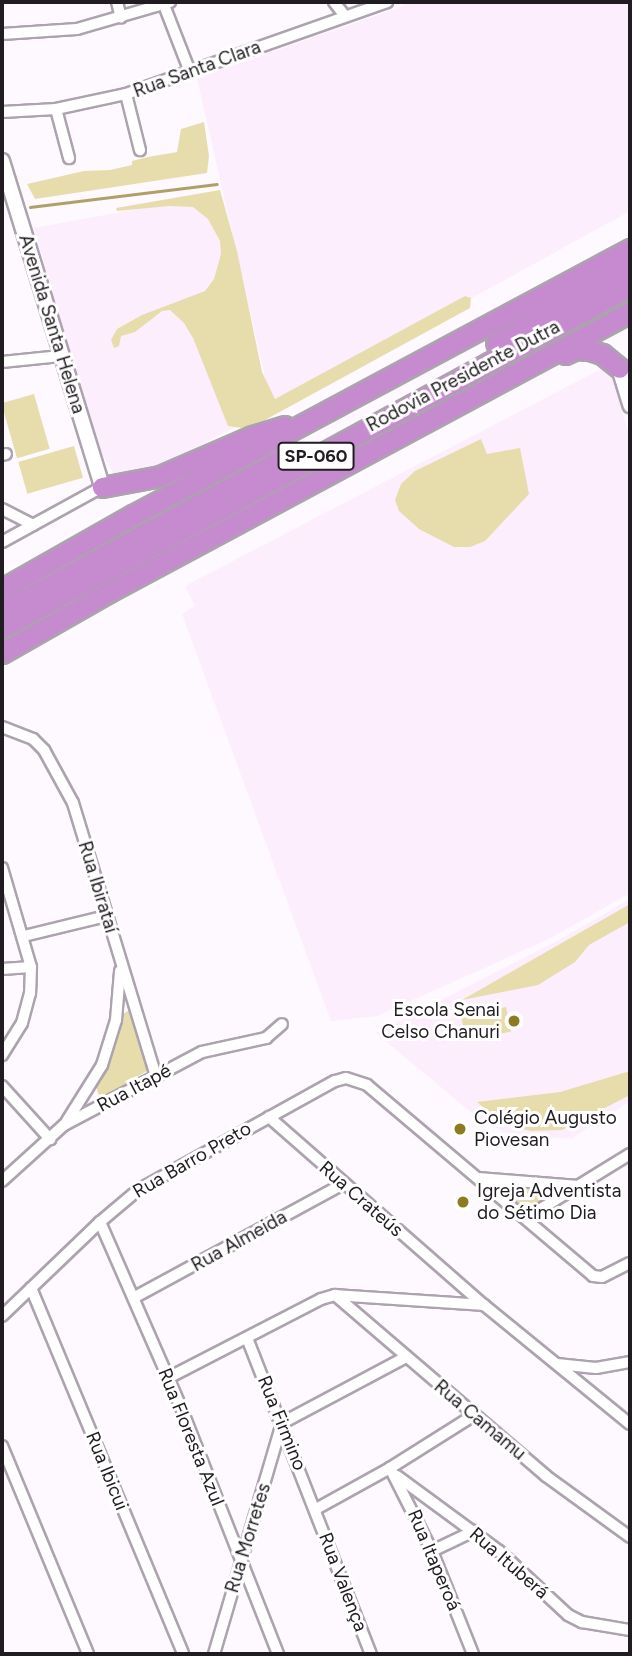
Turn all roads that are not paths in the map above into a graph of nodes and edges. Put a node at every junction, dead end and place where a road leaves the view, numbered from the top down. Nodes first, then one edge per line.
1 (117, 2) edge
2 (334, 2) edge
3 (387, 2) edge
4 (167, 3) edge
5 (345, 16) junction
6 (121, 18) junction
7 (2, 34) edge
8 (190, 72) junction
9 (126, 94) junction
10 (56, 109) junction
11 (2, 112) edge
12 (140, 150) dead end
13 (69, 158) dead end
14 (2, 161) edge
15 (630, 249) edge
16 (630, 270) edge
17 (630, 286) edge
18 (630, 312) edge
19 (61, 356) junction
20 (2, 362) edge
21 (619, 368) joint
22 (485, 390) junction
23 (630, 405) edge
24 (316, 419) junction
25 (102, 487) junction
26 (2, 509) edge
27 (33, 525) junction
28 (2, 542) edge
29 (2, 589) edge
30 (109, 592) junction
31 (2, 611) edge
32 (2, 628) edge
33 (2, 653) edge
34 (2, 664) edge
35 (2, 727) edge
36 (2, 869) edge
37 (106, 916) junction
38 (24, 936) junction
39 (121, 965) junction
40 (31, 967) junction
41 (2, 969) edge
42 (282, 1024) dead end
43 (2, 1055) edge
44 (156, 1076) junction
45 (2, 1086) edge
46 (269, 1117) junction
47 (64, 1125) junction
48 (50, 1139) junction
49 (630, 1154) edge
50 (7, 1170) edge
51 (478, 1178) junction
52 (2, 1181) edge
53 (343, 1184) junction
54 (579, 1186) junction
55 (526, 1218) junction
56 (100, 1222) junction
57 (630, 1263) edge
58 (455, 1280) junction
59 (32, 1288) junction
60 (335, 1295) junction
61 (135, 1297) junction
62 (456, 1303) junction
63 (484, 1306) junction
64 (2, 1315) edge
65 (247, 1338) junction
66 (406, 1357) junction
67 (630, 1362) edge
68 (556, 1364) junction
69 (596, 1368) junction
70 (168, 1378) junction
71 (580, 1384) junction
72 (474, 1415) junction
73 (282, 1423) junction
74 (630, 1424) edge
75 (2, 1446) edge
76 (394, 1472) junction
77 (316, 1509) junction
78 (474, 1531) junction
79 (630, 1537) edge
80 (432, 1551) junction
81 (240, 1560) junction
82 (630, 1630) edge
83 (469, 1641) junction
84 (88, 1654) edge
85 (183, 1654) edge
86 (214, 1654) edge
87 (278, 1654) edge
88 (371, 1654) edge
89 (473, 1654) edge
90 (484, 1654) edge

1 - 6 street
2 - 5 street
3 - 5 street, Rua Santa Clara
4 - 6 street
4 - 8 street
5 - 8 street, Rua Santa Clara
6 - 7 street
8 - 9 street, Rua Santa Clara
9 - 10 street, Rua Santa Clara
9 - 12 street
10 - 11 street, Rua Santa Clara
10 - 13 street
14 - 19 street, Avenida Santa Helena
15 - 24 highway, Rodovia Presidente Dutra / SP-060
16 - 31 highway, Rodovia Presidente Dutra / SP-060
17 - 32 highway, Rodovia Presidente Dutra / SP-060
18 - 22 highway, SP-060
19 - 20 street
19 - 25 street, Avenida Santa Helena
21 - 22 highway
21 - 23 street
22 - 30 highway, SP-060
24 - 25 highway
24 - 29 highway, Rodovia Presidente Dutra / SP-060
25 - 27 street
26 - 27 street
27 - 28 street
30 - 33 highway
30 - 34 highway
35 - 37 street, Rua Ibirataí
36 - 38 street
37 - 38 street
37 - 39 street, Rua Ibirataí
38 - 40 street
39 - 44 street, Rua Ibirataí
39 - 47 street
40 - 41 street
40 - 43 street
42 - 44 street, Rua Itapé
44 - 47 street, Rua Itapé
45 - 48 street
46 - 51 street, Rua Barro Preto
46 - 53 street, Rua Crateús
46 - 56 street, Rua Barro Preto
47 - 48 street, Rua Itapé
48 - 50 street, Rua Itapé
49 - 54 street
50 - 52 street, Rua Itapé
51 - 54 street
51 - 55 street
53 - 58 street, Rua Crateús
53 - 61 street, Rua Almeida
54 - 55 street
55 - 57 street
56 - 59 street, Rua Barro Preto
56 - 61 street, Rua Floresta Azul
58 - 62 street
58 - 63 street, Rua Crateús
59 - 64 street, Rua Barro Preto
59 - 85 street, Rua Ibicui
60 - 62 street
60 - 65 street
60 - 66 street, Rua Camamu
61 - 70 street, Rua Floresta Azul
62 - 63 street
63 - 68 street, Rua Crateús
65 - 70 street
65 - 73 street, Rua Firmino
66 - 72 street, Rua Camamu
66 - 73 street
67 - 69 street
68 - 69 street
68 - 71 street, Rua Crateús
69 - 71 street
70 - 81 street, Rua Floresta Azul
71 - 74 street, Rua Crateús
72 - 76 street
72 - 79 street, Rua Camamu
73 - 77 street, Rua Firmino
73 - 81 street, Rua Morretes
75 - 84 street
76 - 77 street
76 - 78 street, Rua Ituberá
76 - 80 street, Rua Itaperoá
77 - 88 street, Rua Valença
78 - 80 street
78 - 82 street, Rua Ituberá
80 - 83 street, Rua Itaperoá
81 - 86 street, Rua Morretes
81 - 87 street, Rua Floresta Azul
83 - 89 street, Rua Itaperoá
83 - 90 street

